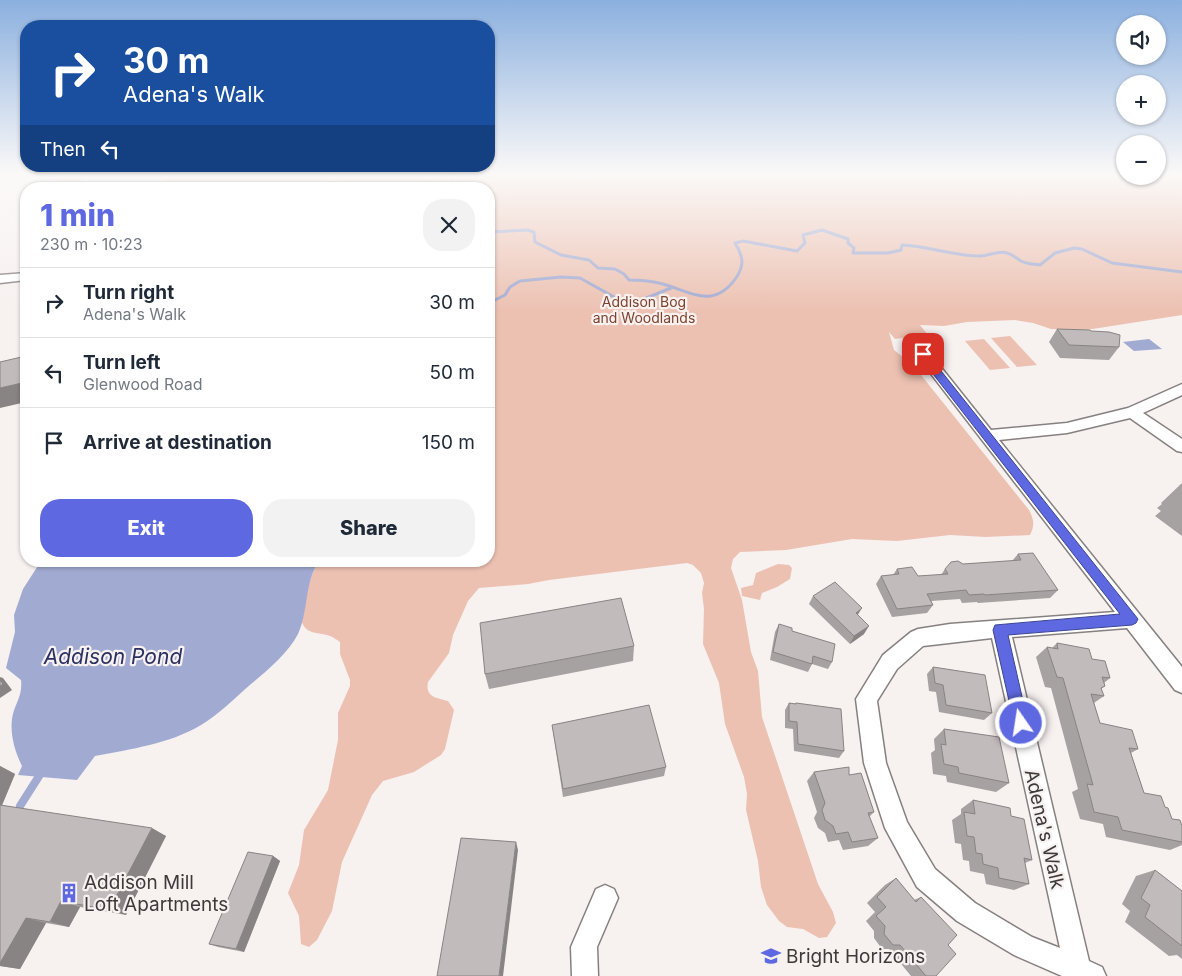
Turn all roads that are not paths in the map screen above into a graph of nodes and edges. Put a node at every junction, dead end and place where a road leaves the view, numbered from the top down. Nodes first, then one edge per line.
1 (20, 277) edge
2 (0, 279) edge
3 (923, 354) dead end
4 (1182, 389) edge
5 (1132, 412) junction
6 (988, 436) junction
7 (1182, 447) edge
8 (1132, 619) junction
9 (1000, 630) junction
10 (1182, 683) edge
11 (605, 898) dead end
12 (1083, 974) edge
13 (585, 976) edge

1 - 2 street
3 - 6 street
4 - 5 street
5 - 6 street
5 - 7 street
6 - 8 street
8 - 9 street, Adena's Walk
8 - 10 street
9 - 12 street, Adena's Walk
9 - 12 street, Adena's Walk
11 - 13 street

